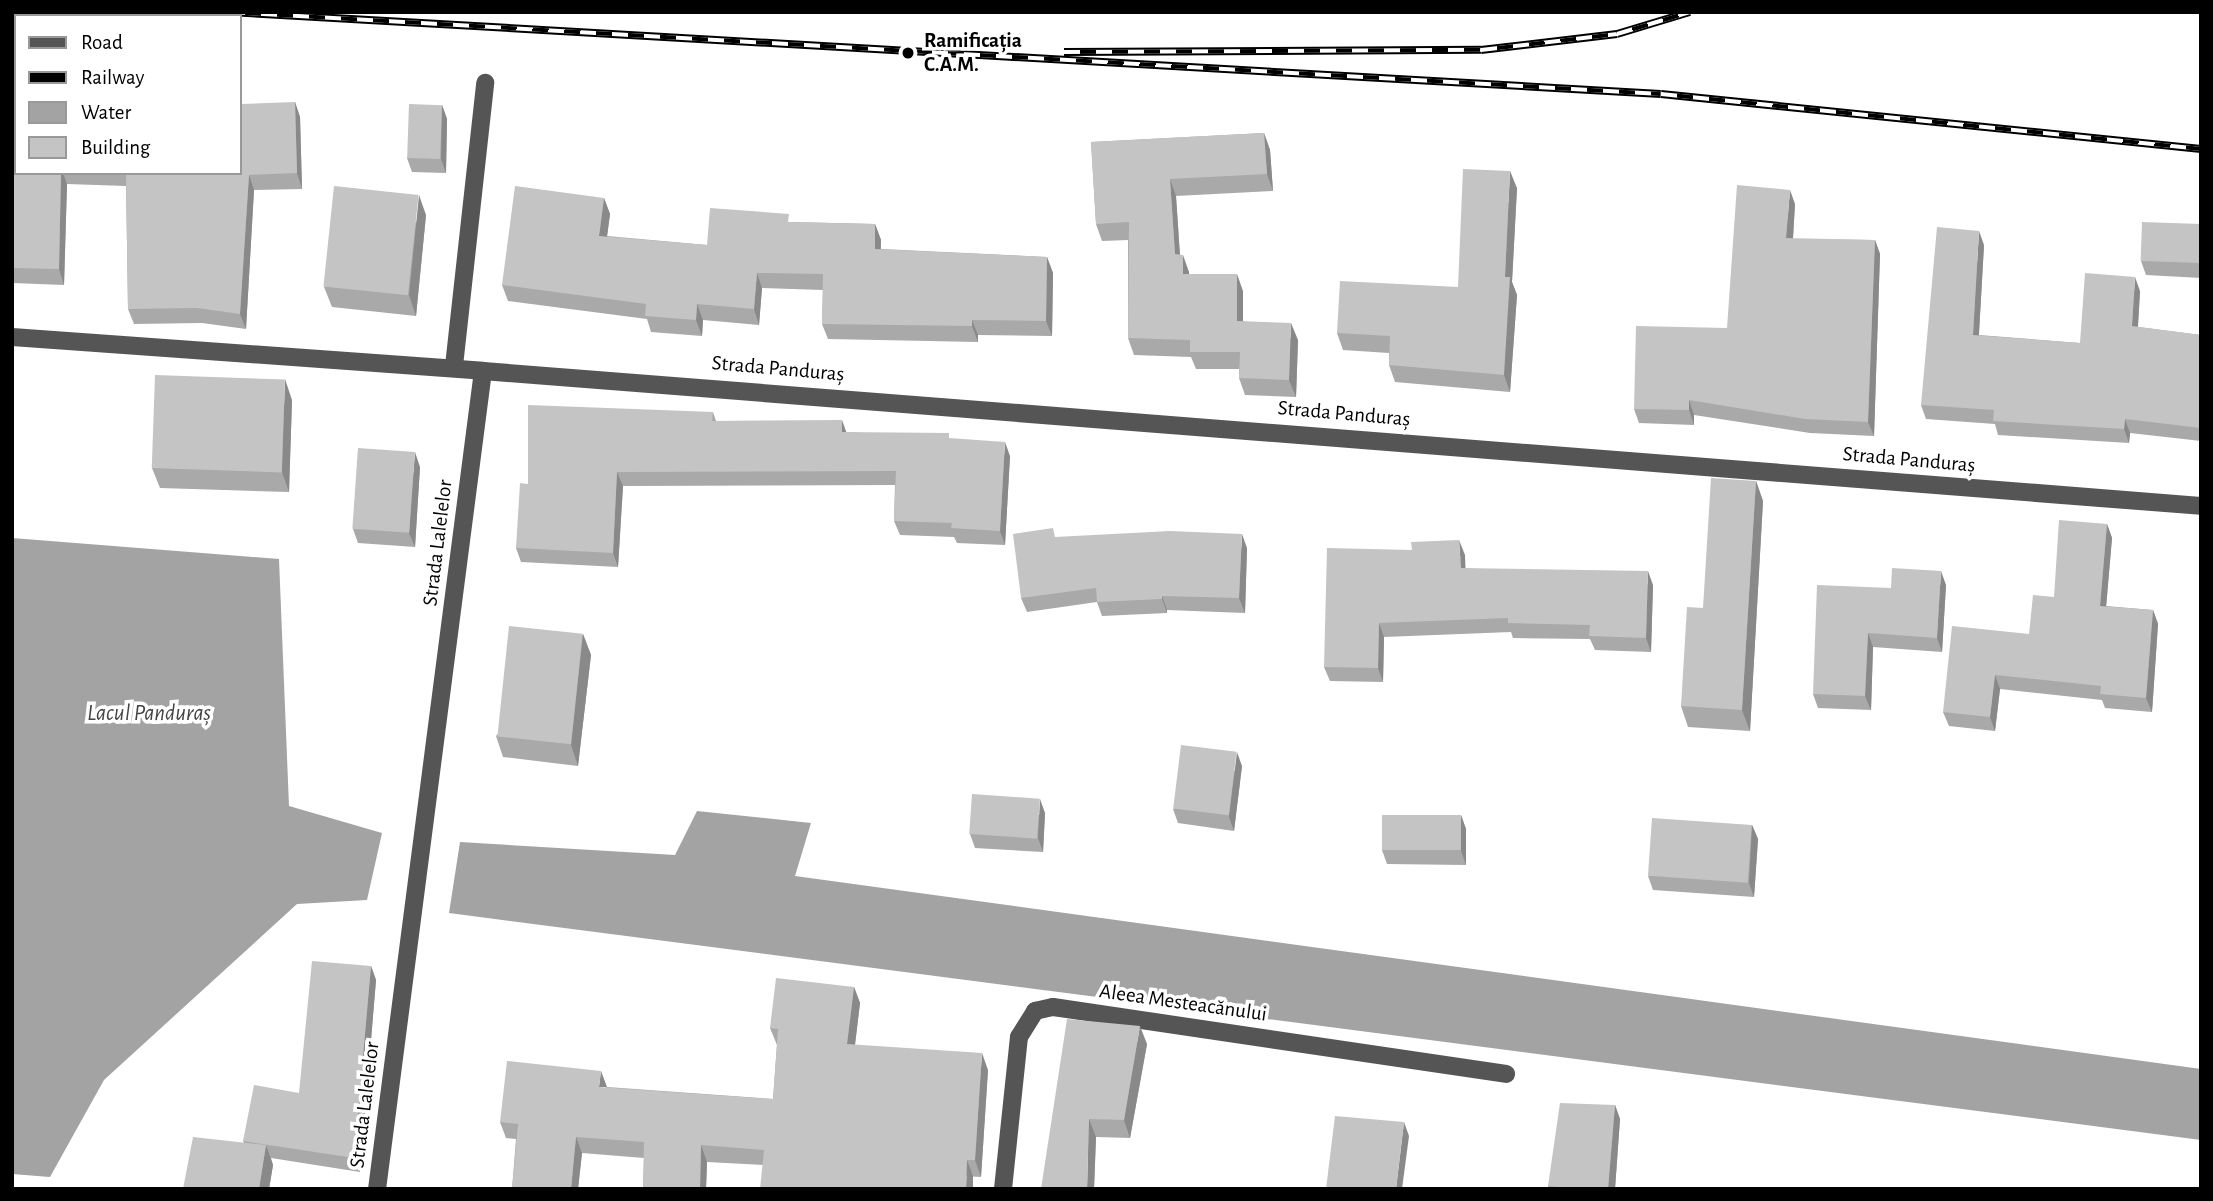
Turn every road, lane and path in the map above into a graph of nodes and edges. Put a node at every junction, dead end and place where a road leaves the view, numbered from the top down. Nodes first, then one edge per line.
1 (485, 83) dead end
2 (12, 337) edge
3 (454, 366) junction
4 (483, 371) junction
5 (2201, 506) edge
6 (1506, 1074) dead end
7 (377, 1189) edge
8 (1003, 1189) edge

1 - 3 street
2 - 3 street
3 - 4 street
4 - 5 street, Strada Panduraș
4 - 7 street, Strada Lalelelor
6 - 8 street, Aleea Mesteacănului

